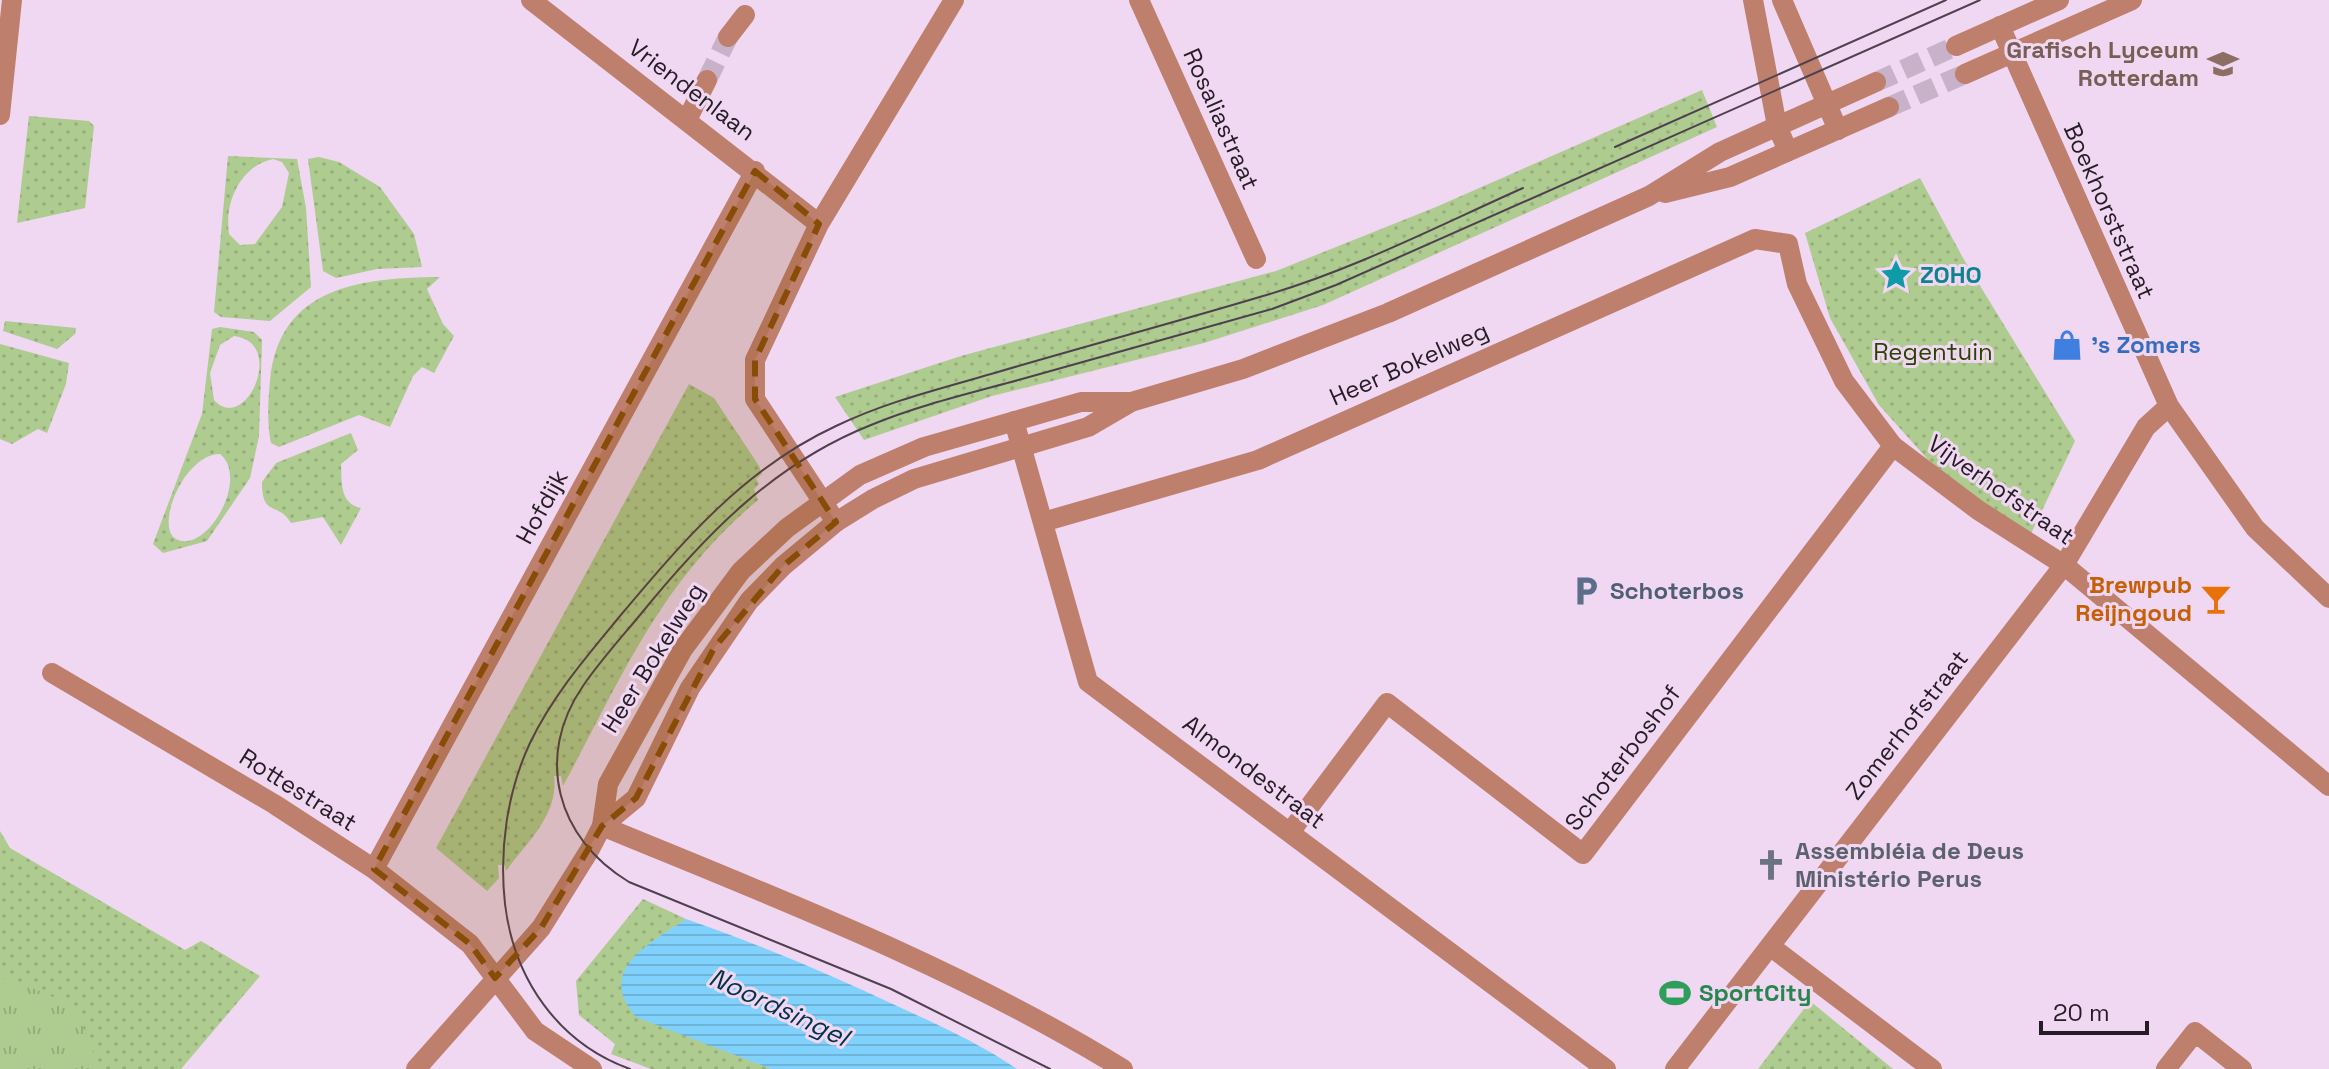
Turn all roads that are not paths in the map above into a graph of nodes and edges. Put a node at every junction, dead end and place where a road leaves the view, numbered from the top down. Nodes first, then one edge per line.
1 (12, 0) edge
2 (531, 0) edge
3 (954, 0) edge
4 (1139, 0) edge
5 (1753, 0) edge
6 (1782, 0) edge
7 (2059, 0) edge
8 (2132, 0) edge
9 (2102, 6) edge
10 (745, 15) dead end
11 (2000, 26) junction
12 (728, 37) tunnel mouth
13 (1956, 46) tunnel mouth
14 (2011, 53) junction
15 (1965, 74) tunnel mouth
16 (707, 80) tunnel mouth
17 (1876, 82) tunnel mouth
18 (1828, 103) junction
19 (1889, 107) tunnel mouth
20 (0, 115) edge
21 (687, 120) junction
22 (1777, 126) junction
23 (1838, 130) junction
24 (1788, 151) junction
25 (755, 171) junction
26 (1649, 196) junction
27 (819, 224) junction
28 (1788, 244) joint
29 (1256, 259) dead end
30 (1131, 402) junction
31 (2169, 406) junction
32 (1014, 421) junction
33 (1021, 446) junction
34 (1893, 446) junction
35 (820, 501) junction
36 (836, 522) junction
37 (1043, 522) junction
38 (2064, 565) junction
39 (2329, 598) edge
40 (52, 673) dead end
41 (2329, 786) edge
42 (602, 826) junction
43 (1291, 831) junction
44 (374, 869) junction
45 (1770, 946) junction
46 (495, 978) junction
47 (416, 1069) edge
48 (592, 1069) edge
49 (1123, 1069) edge
50 (1606, 1069) edge
51 (1675, 1069) edge
52 (1932, 1069) edge
53 (2166, 1069) edge
54 (2242, 1069) edge

1 - 20 street
2 - 21 street, Vriendenlaan
3 - 27 street
4 - 29 street, Rosaliastraat
5 - 22 street
6 - 18 street
7 - 11 street
8 - 9 street
9 - 14 street
10 - 12 street
11 - 13 street
11 - 14 street, Boekhorststraat
14 - 15 street
14 - 31 street, Boekhorststraat
16 - 21 street
17 - 18 street, Heer Bokelweg
18 - 22 street, Heer Bokelweg
18 - 23 street
19 - 23 street, Heer Bokelweg
21 - 25 street, Vriendenlaan
22 - 24 street
22 - 26 street, Heer Bokelweg
23 - 24 street, Heer Bokelweg
24 - 26 street, Heer Bokelweg
25 - 27 street, Vriendenlaan
25 - 44 street, Hofdijk
26 - 30 street, Heer Bokelweg
27 - 35 street
28 - 34 street, Vijverhofstraat
28 - 37 street, Heer Bokelweg
30 - 32 street, Heer Bokelweg
30 - 33 street, Heer Bokelweg
31 - 38 street, Zomerhofstraat
31 - 39 street, Boekhorststraat
32 - 33 street, Almondestraat
32 - 35 street, Heer Bokelweg
33 - 36 street, Heer Bokelweg
33 - 37 street, Almondestraat
34 - 38 street, Vijverhofstraat
34 - 43 street, Schoterboshof
35 - 36 street
35 - 42 street, Heer Bokelweg
36 - 42 street, Heer Bokelweg
37 - 43 street, Almondestraat
38 - 41 street, Vijverhofstraat
38 - 45 street, Zomerhofstraat
40 - 44 street, Rottestraat
42 - 46 street, Heer Bokelweg
42 - 49 street
43 - 50 street, Almondestraat
44 - 46 street, Rottestraat
45 - 51 street, Zomerhofstraat
45 - 52 street
46 - 47 street, Heer Bokelweg
46 - 48 street
53 - 54 street

